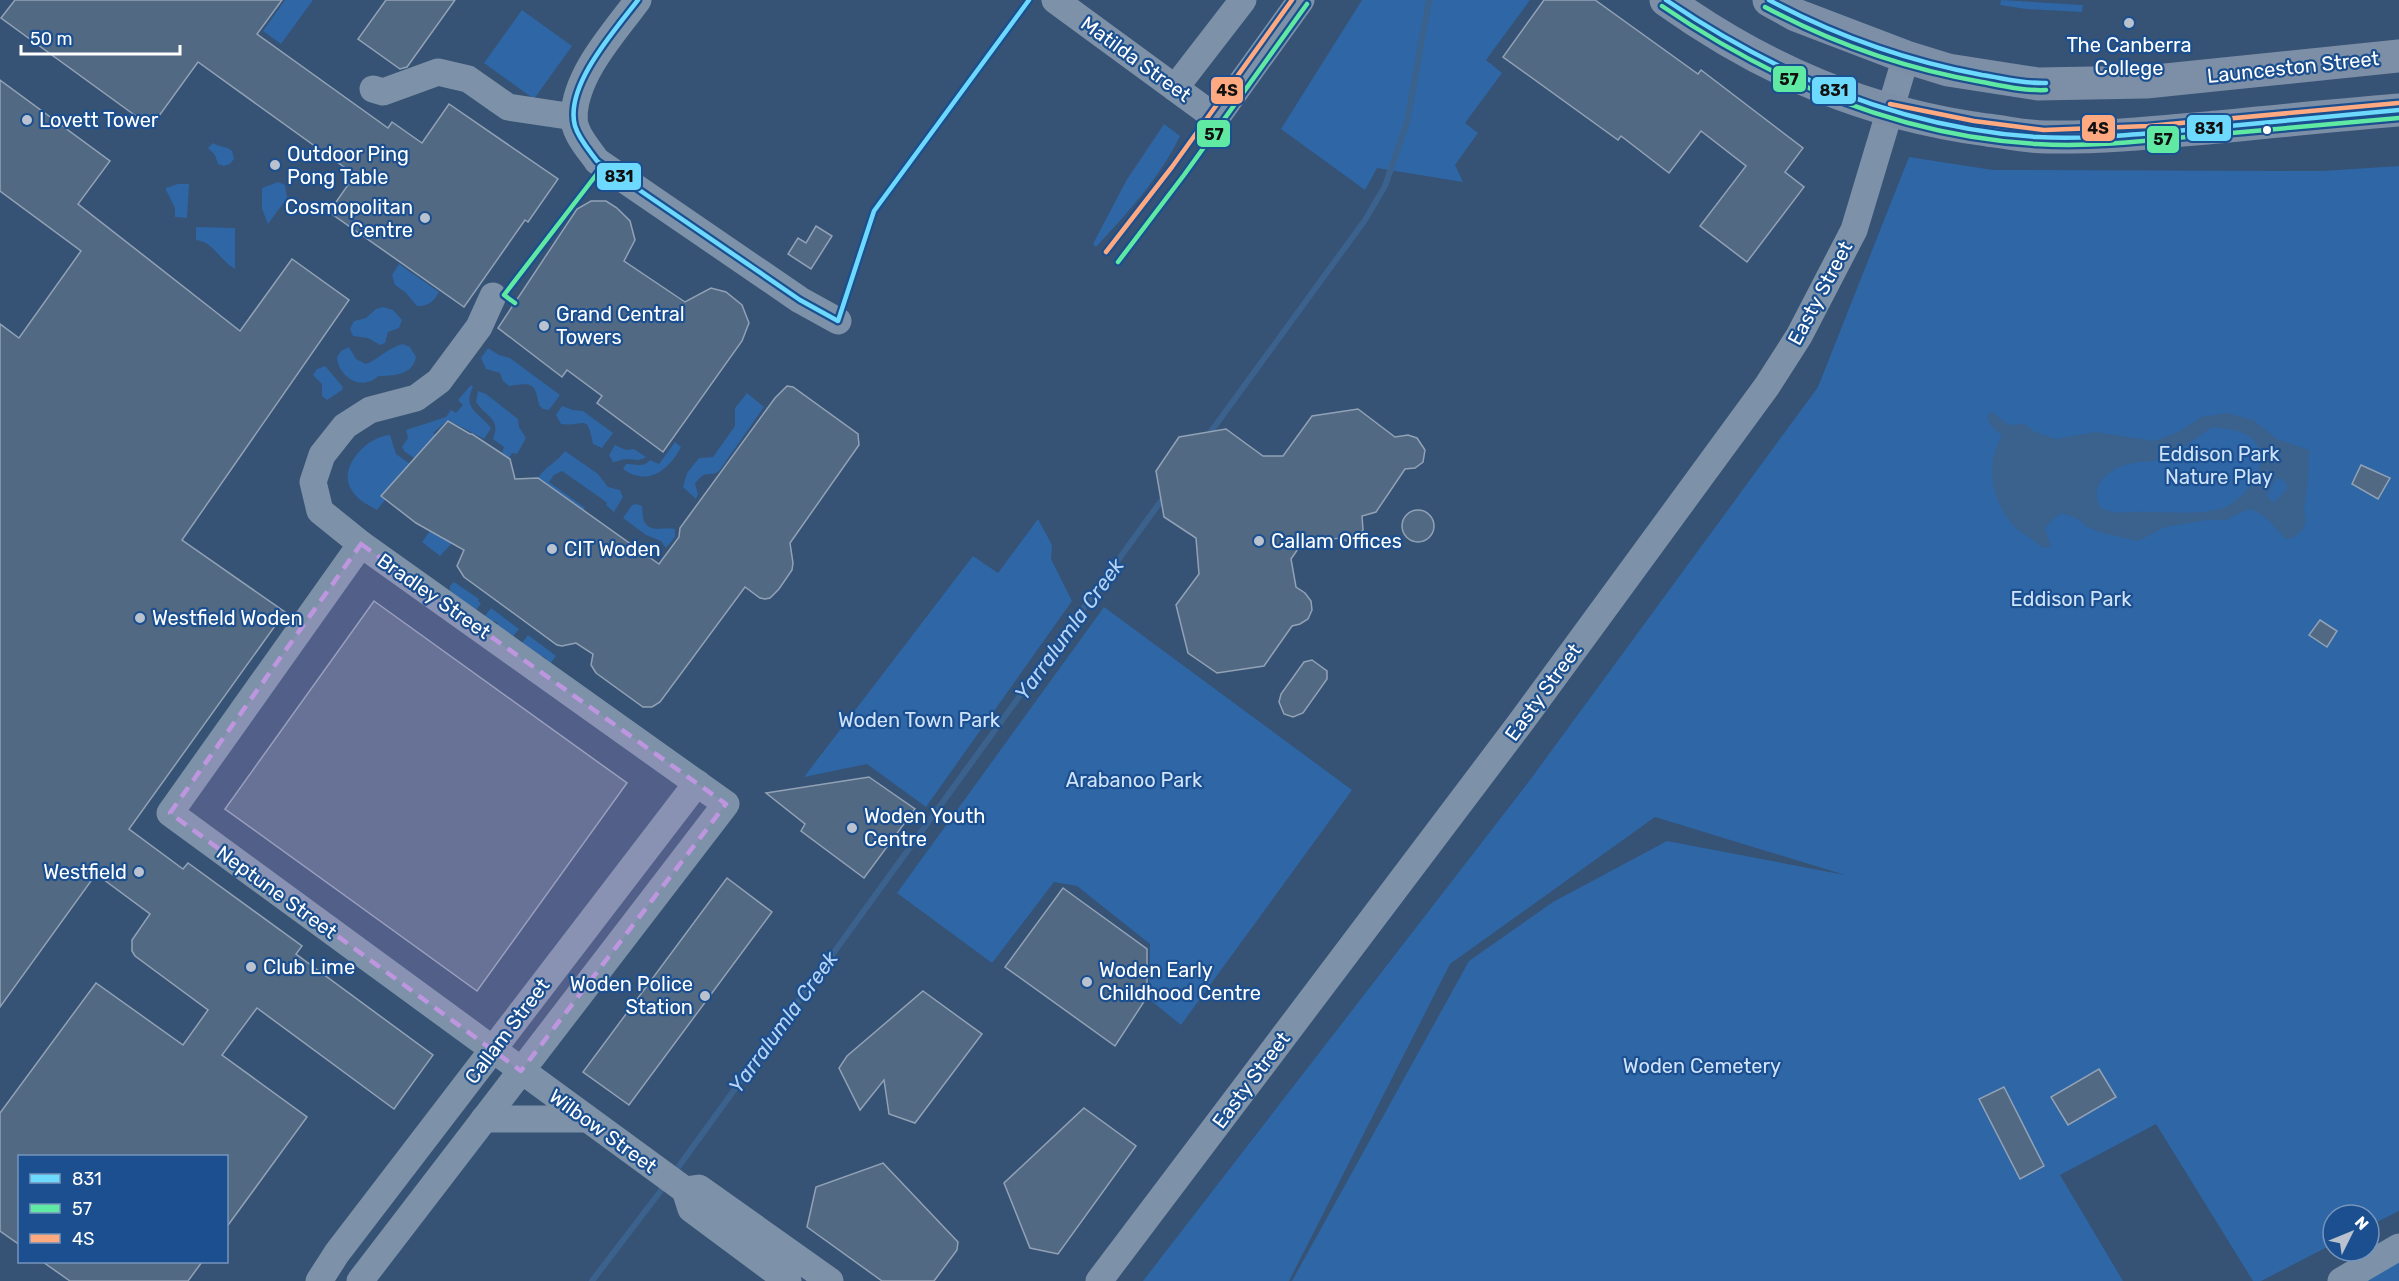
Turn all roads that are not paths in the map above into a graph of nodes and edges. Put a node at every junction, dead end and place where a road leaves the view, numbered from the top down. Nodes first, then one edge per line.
1 (638, 0) edge
2 (1055, 0) edge
3 (1243, 0) edge
4 (1301, 0) edge
5 (1666, 0) edge
6 (1769, 0) edge
7 (2399, 56) edge
8 (1906, 57) junction
9 (1175, 88) junction
10 (374, 89) dead end
11 (2399, 110) edge
12 (1889, 111) junction
13 (574, 117) junction
14 (493, 296) dead end
15 (838, 321) dead end
16 (361, 544) junction
17 (697, 783) junction
18 (726, 804) joint
19 (178, 820) joint
20 (493, 1050) junction
21 (521, 1071) junction
22 (484, 1119) junction
23 (586, 1119) junction
24 (685, 1190) junction
25 (2399, 1247) edge
26 (319, 1281) edge
27 (360, 1281) edge
28 (788, 1281) edge
29 (830, 1281) edge
30 (1099, 1281) edge
31 (2341, 1281) edge

1 - 13 street
2 - 9 street, Matilda Street
3 - 9 street
4 - 9 street, Matilda Street
5 - 12 main road
6 - 8 main road, Launceston Street
7 - 8 main road, Launceston Street
8 - 12 street, Easty Street
10 - 13 street
11 - 12 main road
12 - 30 street, Easty Street
13 - 15 street
14 - 16 street
16 - 17 street, Bradley Street
16 - 19 street, Bradley Street
17 - 18 street, Bradley Street
17 - 20 street, Callam Street
18 - 21 street, Callam Street
19 - 20 street, Neptune Street
20 - 21 street, Neptune Street
20 - 26 street, Callam Street
21 - 22 street, Callam Street
21 - 23 street, Wilbow Street
22 - 23 street
22 - 27 street, Callam Street
23 - 24 street, Wilbow Street
24 - 28 street, Wilbow Street
24 - 29 street, Wilbow Street
25 - 31 street

